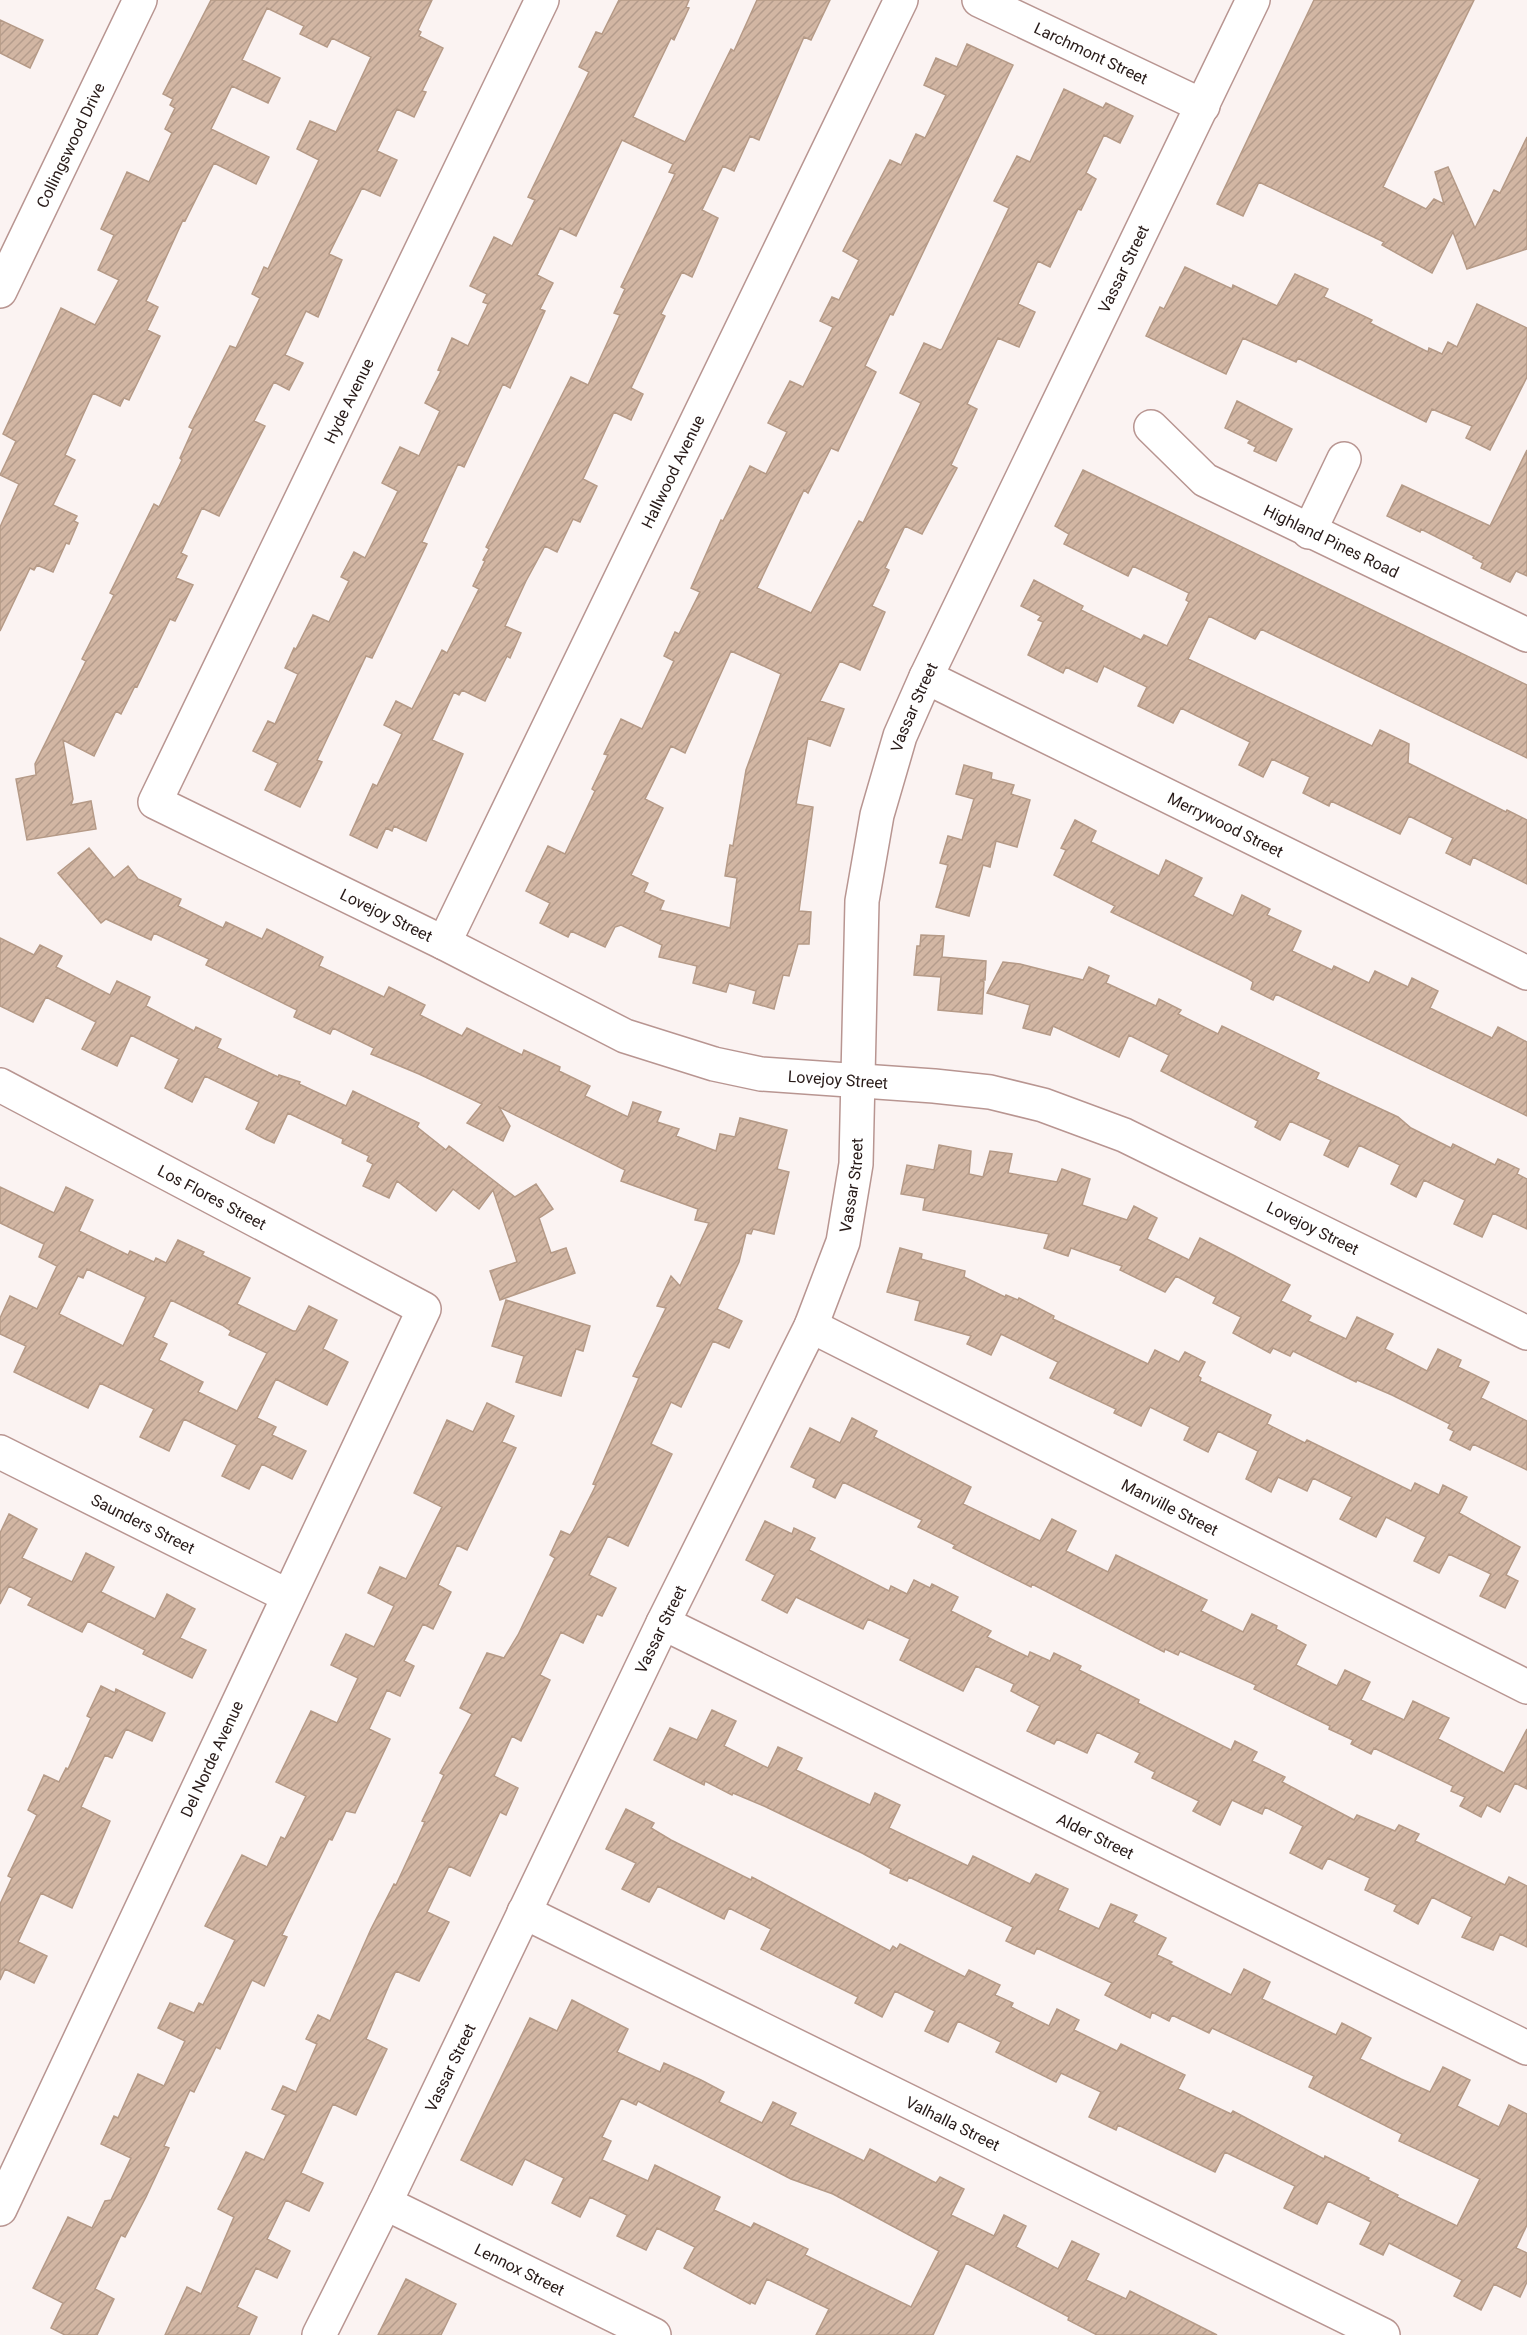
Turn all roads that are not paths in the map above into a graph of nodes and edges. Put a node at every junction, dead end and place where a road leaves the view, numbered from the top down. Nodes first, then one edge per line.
1 (140, 0) edge
2 (542, 0) edge
3 (901, 0) edge
4 (979, 0) edge
5 (1253, 0) edge
6 (1203, 106) junction
7 (0, 291) edge
8 (1150, 427) dead end
9 (1344, 459) dead end
10 (1310, 532) junction
11 (1527, 635) edge
12 (926, 677) junction
13 (155, 802) joint
14 (444, 943) junction
15 (1527, 973) edge
16 (859, 1081) junction
17 (0, 1085) edge
18 (424, 1309) joint
19 (812, 1326) junction
20 (1527, 1333) edge
21 (0, 1452) edge
22 (288, 1596) junction
23 (663, 1623) junction
24 (1527, 1688) edge
25 (524, 1912) junction
26 (1527, 2048) edge
27 (385, 2203) junction
28 (0, 2209) edge
29 (319, 2335) edge
30 (654, 2335) edge
31 (1383, 2335) edge

1 - 7 street, Collingswood Drive
2 - 13 street, Hyde Avenue
3 - 14 street, Hallwood Avenue
4 - 6 street, Larchmont Street
5 - 6 street, Vassar Street
6 - 12 street, Vassar Street
8 - 10 street, Highland Pines Road
9 - 10 street
10 - 11 street, Highland Pines Road
12 - 15 street, Merrywood Street
12 - 16 street, Vassar Street
13 - 14 street, Lovejoy Street
14 - 16 street, Lovejoy Street
16 - 19 street, Vassar Street
16 - 20 street, Lovejoy Street
17 - 18 street, Los Flores Street
18 - 22 street, Del Norde Avenue
19 - 23 street, Vassar Street
19 - 24 street, Manville Street
21 - 22 street, Saunders Street
22 - 28 street, Del Norde Avenue
23 - 25 street, Vassar Street
23 - 26 street, Alder Street
25 - 27 street, Vassar Street
25 - 31 street, Valhalla Street
27 - 29 street, Vassar Street
27 - 30 street, Lennox Street

